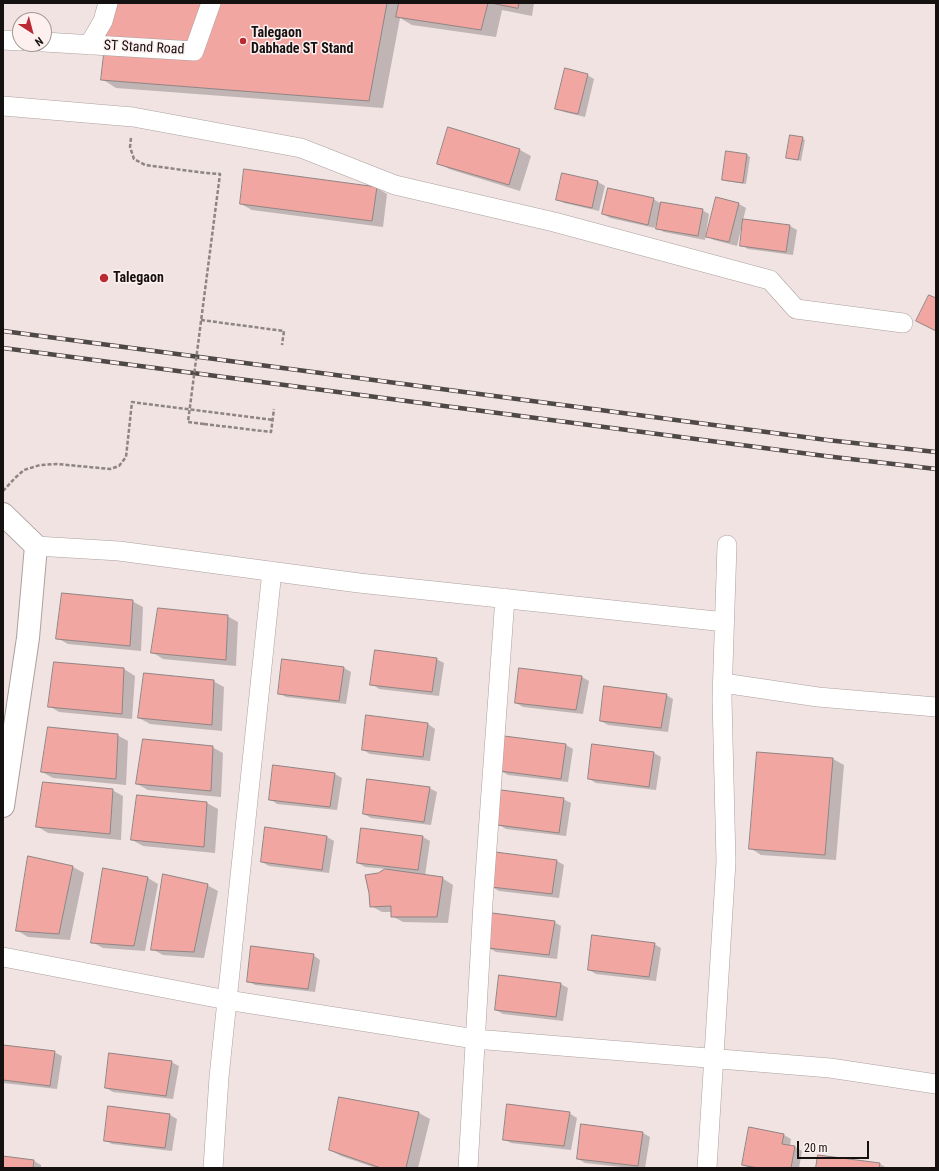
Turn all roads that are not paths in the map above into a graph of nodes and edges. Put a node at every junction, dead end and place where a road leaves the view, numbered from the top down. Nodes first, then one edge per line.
1 (108, 3) edge
2 (211, 3) edge
3 (52, 43) edge
4 (89, 45) junction
5 (3, 106) edge
6 (903, 323) dead end
7 (3, 514) edge
8 (727, 545) dead end
9 (36, 546) junction
10 (272, 571) junction
11 (505, 598) junction
12 (725, 622) junction
13 (723, 683) junction
14 (936, 707) edge
15 (3, 806) edge
16 (3, 957) edge
17 (227, 1000) junction
18 (475, 1039) junction
19 (714, 1059) junction
20 (936, 1084) edge
21 (213, 1168) edge
22 (468, 1168) edge
23 (707, 1168) edge

1 - 4 street
2 - 4 street, ST Stand Road
3 - 4 street, ST Stand Road
5 - 6 street
7 - 9 street
8 - 12 street
9 - 10 street
9 - 15 street
10 - 11 street
10 - 17 street
11 - 12 street
11 - 18 street
12 - 13 street
13 - 14 street
13 - 19 street
16 - 17 street
17 - 18 street
17 - 21 street
18 - 19 street
18 - 22 street
19 - 20 street
19 - 23 street

